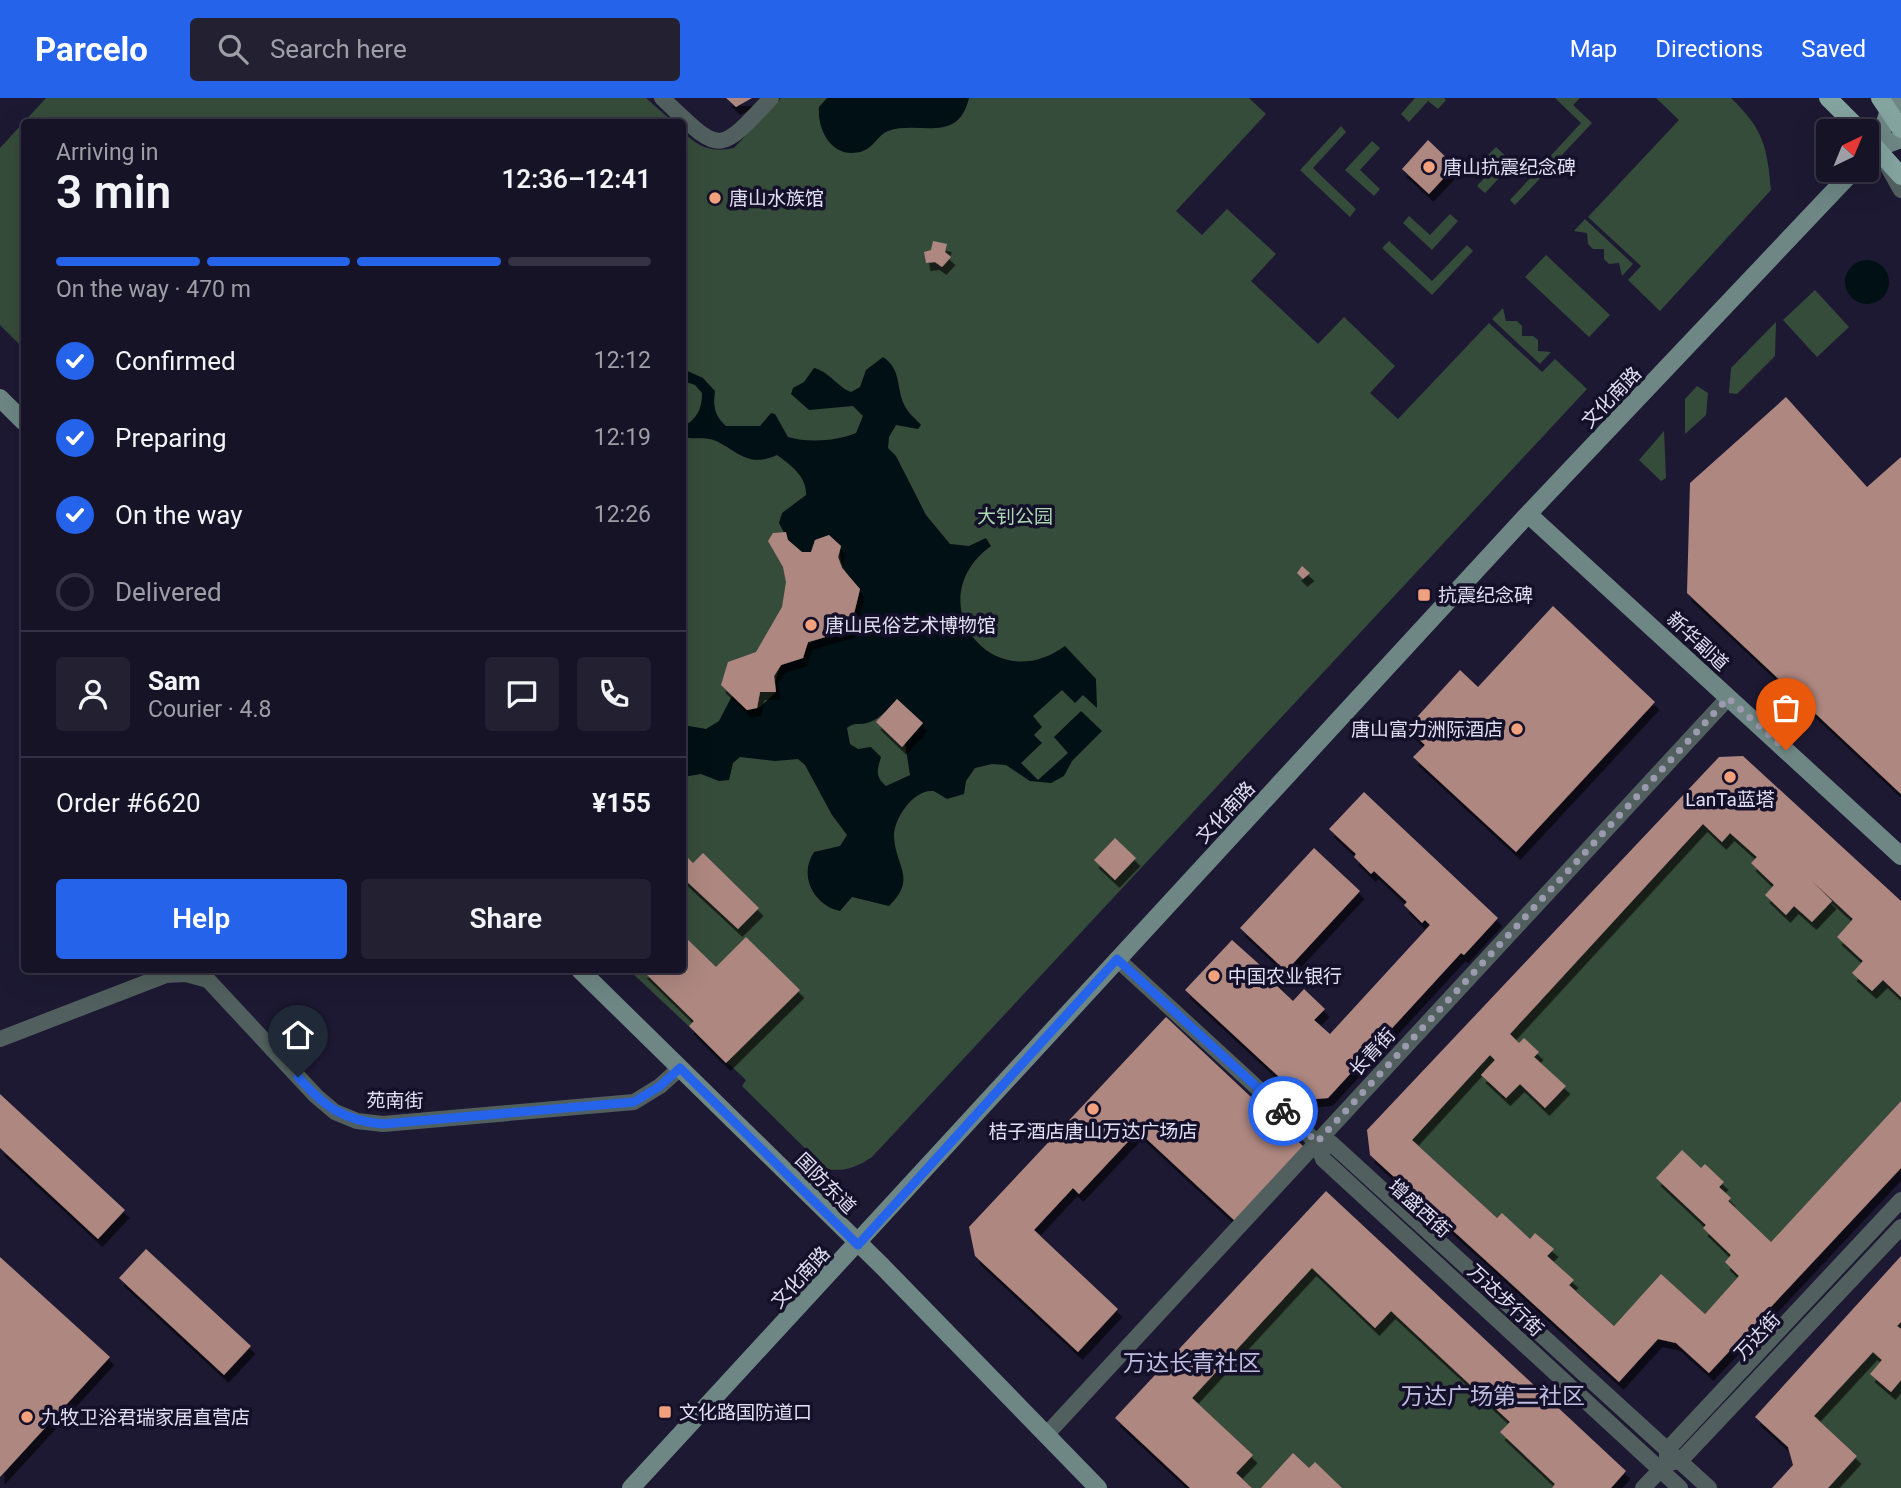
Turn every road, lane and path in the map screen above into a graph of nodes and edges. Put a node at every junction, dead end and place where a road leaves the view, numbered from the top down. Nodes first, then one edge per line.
1 (662, 98) edge
2 (771, 98) edge
3 (1828, 98) edge
4 (1890, 103) edge
5 (684, 119) edge
6 (1849, 119) edge
7 (686, 121) edge
8 (1880, 126) edge
9 (1901, 129) edge
10 (1901, 138) edge
11 (1880, 145) edge
12 (1880, 157) edge
13 (1880, 162) edge
14 (1901, 176) edge
15 (1843, 182) edge
16 (1901, 190) edge
17 (0, 398) edge
18 (21, 419) edge
19 (1528, 514) junction
20 (1728, 698) junction
21 (1901, 856) edge
22 (1117, 959) junction
23 (583, 973) edge
24 (0, 1039) edge
25 (680, 1068) junction
26 (1317, 1142) junction
27 (1901, 1200) edge
28 (1901, 1213) edge
29 (1901, 1227) edge
30 (858, 1245) junction
31 (1046, 1435) junction
32 (1669, 1461) junction
33 (631, 1488) edge
34 (1098, 1488) edge
35 (1643, 1488) edge
36 (1680, 1488) edge
37 (1695, 1488) edge
38 (1709, 1488) edge

1 - 5 street
2 - 7 street
3 - 6 main road
4 - 8 street
4 - 9 main road
10 - 11 street
12 - 14 main road
13 - 16 street
15 - 19 street, 文化南路
17 - 18 street
19 - 20 street, 新华副道
19 - 22 street, 文化南路
20 - 21 street, 新华副道
20 - 26 street, 长青街
22 - 26 street, 增盛西街
22 - 30 street, 文化南路
23 - 25 street, 国防东道
24 - 25 street, 苑南街
25 - 30 street, 国防东道
26 - 31 street, 长青街
26 - 32 street, 增盛西街
27 - 32 street
28 - 32 street, 万达街
29 - 32 street
30 - 31 street, 国防东道
30 - 33 street, 文化南路
31 - 34 street, 国防东道
32 - 35 street, 万达街
32 - 36 street
32 - 37 street, 增盛西街
32 - 38 street

